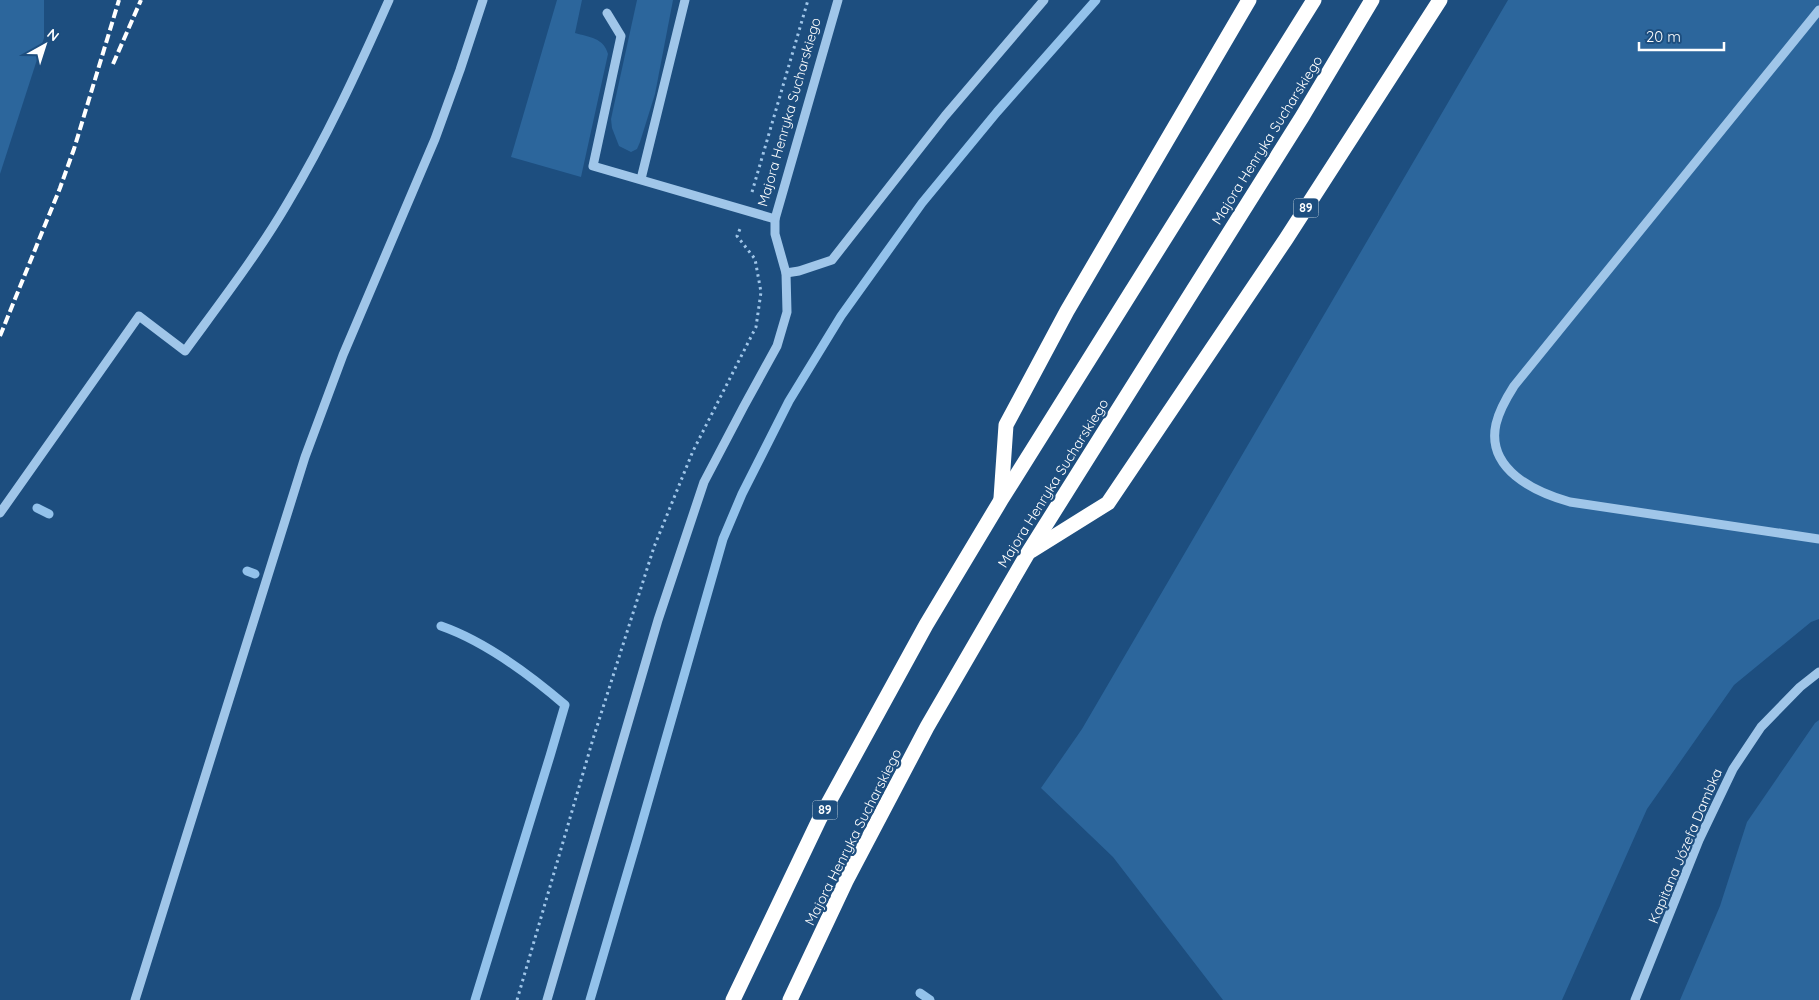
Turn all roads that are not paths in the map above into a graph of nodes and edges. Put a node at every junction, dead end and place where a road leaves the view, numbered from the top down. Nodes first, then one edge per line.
1 (389, 0) edge
2 (483, 0) edge
3 (685, 0) edge
4 (838, 0) edge
5 (1044, 0) edge
6 (1249, 0) edge
7 (1314, 0) edge
8 (1372, 0) edge
9 (1440, 0) edge
10 (1819, 10) edge
11 (607, 13) dead end
12 (641, 179) junction
13 (775, 219) junction
14 (786, 273) junction
15 (1001, 500) junction
16 (0, 513) edge
17 (1819, 539) edge
18 (1028, 553) junction
19 (1819, 672) edge
20 (135, 1000) edge
21 (546, 1000) edge
22 (733, 1000) edge
23 (790, 1000) edge
24 (1635, 1000) edge

1 - 16 street
2 - 20 street
3 - 12 street
4 - 13 street, Majora Henryka Sucharskiego
5 - 14 street
6 - 15 highway, 89
7 - 15 highway
8 - 18 highway, Majora Henryka Sucharskiego
9 - 18 highway, 89
10 - 17 street
11 - 12 street
12 - 13 street
13 - 14 street, Majora Henryka Sucharskiego
14 - 21 street, Majora Henryka Sucharskiego
15 - 22 highway, 89
18 - 23 highway, Majora Henryka Sucharskiego / 89
19 - 24 street, Kapitana Józefa Dambka

